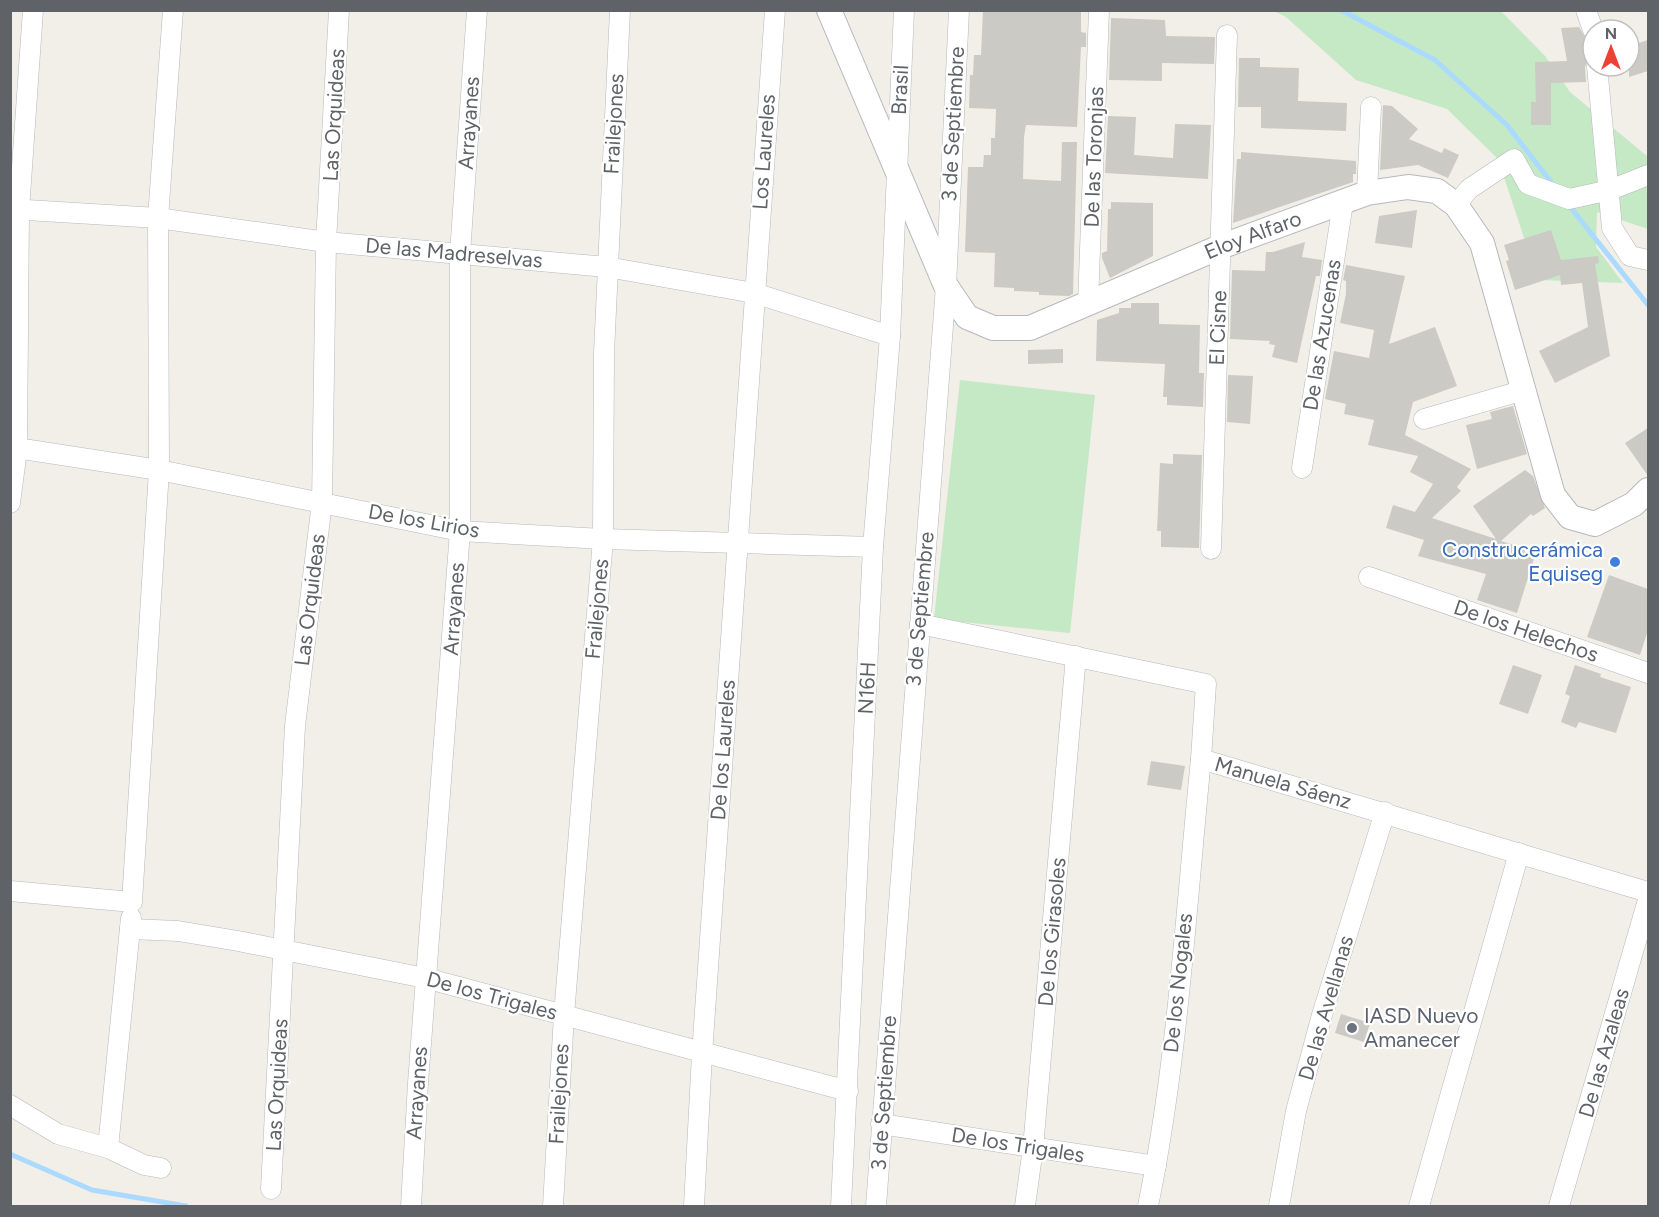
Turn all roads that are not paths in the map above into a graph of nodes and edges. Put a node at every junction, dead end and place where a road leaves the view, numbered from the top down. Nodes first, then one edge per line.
1 (33, 10) edge
2 (173, 10) edge
3 (339, 10) edge
4 (477, 10) edge
5 (620, 10) edge
6 (775, 10) edge
7 (829, 10) edge
8 (904, 10) edge
9 (959, 10) edge
10 (1100, 10) edge
11 (1227, 35) dead end
12 (1598, 78) edge
13 (1371, 107) dead end
14 (896, 169) junction
15 (1648, 175) edge
16 (1610, 190) junction
17 (1367, 193) junction
18 (1343, 203) junction
19 (1456, 205) junction
20 (15, 210) edge
21 (158, 218) junction
22 (327, 242) junction
23 (1220, 247) junction
24 (460, 253) junction
25 (1648, 260) edge
26 (607, 267) junction
27 (946, 286) junction
28 (754, 293) junction
29 (1088, 303) junction
30 (890, 336) junction
31 (1524, 390) junction
32 (1424, 419) dead end
33 (14, 449) edge
34 (1302, 468) dead end
35 (159, 470) junction
36 (1648, 490) edge
37 (322, 502) junction
38 (10, 503) edge
39 (460, 531) junction
40 (603, 539) junction
41 (738, 543) junction
42 (873, 547) junction
43 (1210, 549) dead end
44 (1370, 577) dead end
45 (920, 624) junction
46 (1076, 657) junction
47 (1648, 673) edge
48 (1201, 759) junction
49 (1385, 812) junction
50 (1520, 853) junction
51 (10, 891) edge
52 (1648, 892) edge
53 (1648, 900) edge
54 (132, 902) junction
55 (130, 929) junction
56 (284, 952) junction
57 (425, 978) junction
58 (564, 1015) junction
59 (702, 1054) junction
60 (848, 1091) junction
61 (10, 1105) edge
62 (881, 1124) junction
63 (108, 1148) junction
64 (1033, 1148) junction
65 (1156, 1166) junction
66 (161, 1168) dead end
67 (271, 1189) dead end
68 (411, 1206) edge
69 (553, 1206) edge
70 (694, 1206) edge
71 (841, 1206) edge
72 (876, 1206) edge
73 (1025, 1206) edge
74 (1148, 1206) edge
75 (1279, 1206) edge
76 (1419, 1206) edge
77 (1559, 1206) edge

1 - 20 street
2 - 21 street
3 - 22 street, Las Orquideas
4 - 24 street, Arrayanes
5 - 26 street, Frailejones
6 - 28 street, Los Laureles
7 - 14 street, Eloy Alfaro
8 - 14 street, Brasil
9 - 27 street, 3 de Septiembre
10 - 29 street, De las Toronjas
11 - 23 street, El Cisne
12 - 16 street
13 - 17 street
14 - 27 street, Eloy Alfaro
14 - 30 street, N16H
15 - 16 street
16 - 19 street
16 - 25 street
17 - 18 street, Eloy Alfaro
17 - 19 street, Eloy Alfaro
18 - 23 street, Eloy Alfaro
18 - 34 street, De las Azucenas
19 - 31 street, Eloy Alfaro
20 - 21 street, De las Madreselvas
20 - 33 street
21 - 22 street, De las Madreselvas
21 - 35 street
22 - 24 street, De las Madreselvas
22 - 37 street, Las Orquideas
23 - 29 street, Eloy Alfaro
23 - 43 street, El Cisne
24 - 26 street, De las Madreselvas
24 - 39 street, Arrayanes
26 - 28 street, De las Madreselvas
26 - 40 street, Frailejones
27 - 29 street, Eloy Alfaro
27 - 45 street, 3 de Septiembre
28 - 30 street, De las Madreselvas
28 - 41 street, De los Laureles
30 - 42 street, N16H
31 - 32 street
31 - 36 street, Eloy Alfaro
33 - 35 street, De los Lirios
33 - 38 street
35 - 37 street, De los Lirios
35 - 54 street
37 - 39 street, De los Lirios
37 - 56 street, Las Orquideas
39 - 40 street, De los Lirios
39 - 57 street, Arrayanes
40 - 41 street, De los Lirios
40 - 58 street, Frailejones
41 - 42 street, De los Lirios
41 - 59 street, De los Laureles
42 - 60 street, N16H
44 - 47 street, De los Helechos
45 - 46 street, Manuela Sáenz
45 - 62 street, 3 de Septiembre
46 - 48 street, Manuela Sáenz
46 - 64 street, De los Girasoles
48 - 49 street, Manuela Sáenz
48 - 65 street, De los Nogales
49 - 50 street, Manuela Sáenz
49 - 75 street, De las Avellanas
50 - 52 street, Manuela Sáenz
50 - 76 street
51 - 54 street
53 - 77 street, De las Azaleas
54 - 55 street
55 - 56 street, De los Trigales
55 - 63 street
56 - 57 street, De los Trigales
56 - 67 street, Las Orquideas
57 - 58 street, De los Trigales
57 - 68 street, Arrayanes
58 - 59 street, De los Trigales
58 - 69 street, Frailejones
59 - 60 street, De los Trigales
59 - 70 street, De los Laureles
60 - 71 street, N16H
61 - 63 street
62 - 64 street, De los Trigales
62 - 72 street, 3 de Septiembre
63 - 66 street
64 - 65 street, De los Trigales
64 - 73 street, De los Girasoles
65 - 74 street, De los Nogales

